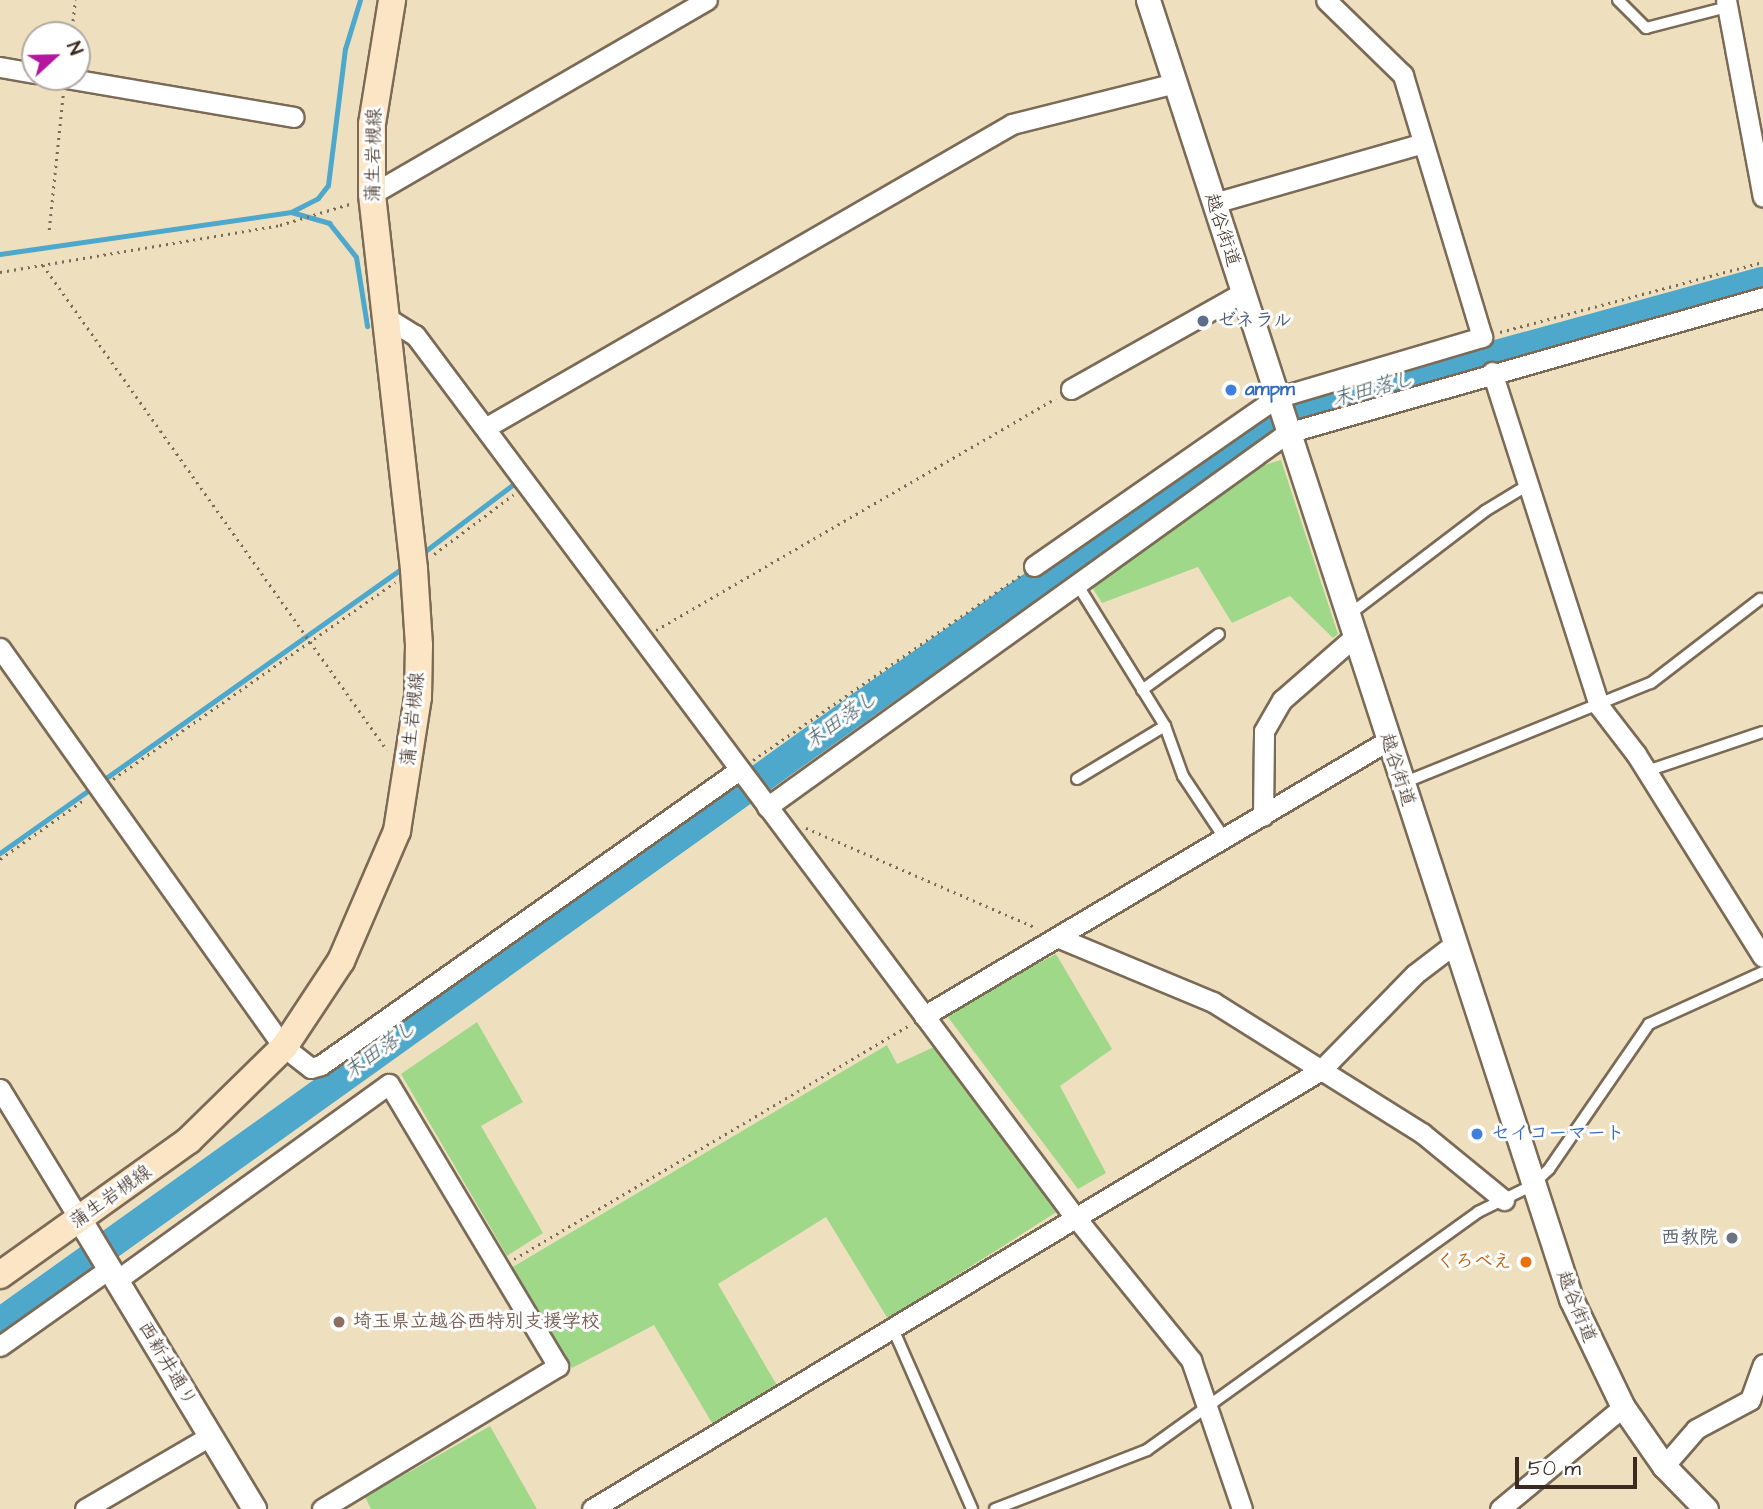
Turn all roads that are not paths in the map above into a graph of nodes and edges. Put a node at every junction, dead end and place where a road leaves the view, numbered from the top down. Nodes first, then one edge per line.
1 (393, 0) edge
2 (707, 0) edge
3 (1148, 0) edge
4 (1326, 0) edge
5 (1618, 0) edge
6 (1726, 4) edge
7 (0, 67) edge
8 (21, 71) edge
9 (91, 82) edge
10 (1175, 83) junction
11 (294, 117) dead end
12 (1423, 143) junction
13 (372, 194) junction
14 (1763, 197) edge
15 (1214, 204) junction
16 (1242, 293) junction
17 (1763, 297) edge
18 (384, 316) junction
19 (1492, 372) junction
20 (1071, 389) road end
21 (1276, 398) junction
22 (485, 428) junction
23 (1287, 433) junction
24 (1528, 485) junction
25 (1034, 566) road end
26 (1077, 584) junction
27 (1760, 599) dead end
28 (1350, 627) junction
29 (1219, 634) dead end
30 (0, 648) edge
31 (1142, 690) junction
32 (1599, 706) junction
33 (1166, 726) junction
34 (1763, 732) edge
35 (1387, 741) junction
36 (739, 770) junction
37 (1647, 771) junction
38 (1076, 779) dead end
39 (1401, 783) junction
40 (772, 813) junction
41 (1263, 816) junction
42 (1225, 839) junction
43 (1059, 937) junction
44 (1453, 945) junction
45 (1763, 957) edge
46 (1763, 972) edge
47 (924, 1016) junction
48 (284, 1047) junction
49 (1321, 1070) junction
50 (0, 1090) edge
51 (1531, 1186) junction
52 (1504, 1200) junction
53 (1074, 1215) junction
54 (80, 1220) junction
55 (114, 1274) junction
56 (0, 1275) edge
57 (894, 1331) junction
58 (0, 1346) edge
59 (1763, 1364) edge
60 (1205, 1407) junction
61 (1623, 1407) junction
62 (210, 1436) junction
63 (1664, 1466) junction
64 (86, 1509) edge
65 (254, 1509) edge
66 (322, 1509) edge
67 (592, 1509) edge
68 (972, 1509) edge
69 (995, 1509) edge
70 (1242, 1509) edge
71 (1500, 1509) edge
72 (1706, 1509) edge

1 - 13 main road, 蒲生岩槻線
2 - 13 street
3 - 10 street, 越谷街道
4 - 12 street
5 - 6 lane
6 - 14 street
7 - 8 street
9 - 11 street
10 - 15 street, 越谷街道
10 - 22 street
12 - 15 street
12 - 21 street
13 - 18 main road, 蒲生岩槻線
15 - 16 street, 越谷街道
16 - 20 street
16 - 21 street, 越谷街道
17 - 19 street
18 - 22 street
18 - 48 main road, 蒲生岩槻線
19 - 23 street
19 - 24 street
21 - 23 street, 越谷街道
21 - 25 street
22 - 36 street
23 - 26 street
23 - 28 street, 越谷街道
24 - 28 lane
24 - 32 street
26 - 31 lane
26 - 40 street
27 - 32 lane
28 - 35 street, 越谷街道
28 - 41 street
29 - 31 lane
30 - 48 street
31 - 33 lane
32 - 37 street
32 - 39 lane
33 - 38 lane
33 - 42 lane
34 - 37 lane
35 - 39 street, 越谷街道
35 - 41 street
36 - 40 street
36 - 48 street
37 - 45 street
39 - 44 street, 越谷街道
40 - 47 street
41 - 42 street
42 - 43 street
43 - 47 street
43 - 49 street
44 - 49 street
44 - 51 street, 越谷街道
46 - 51 lane
47 - 53 street
48 - 54 main road, 蒲生岩槻線
49 - 52 street
49 - 53 street
50 - 54 street
51 - 52 lane
51 - 61 street, 越谷街道
52 - 60 lane
53 - 57 street
53 - 60 street
54 - 55 street, 西新井通り
54 - 56 main road, 蒲生岩槻線
55 - 58 street
55 - 62 street, 西新井通り
55 - 66 street
57 - 67 street
57 - 68 lane
59 - 63 street
60 - 69 lane
60 - 70 street
61 - 63 street, 越谷街道
61 - 71 street
62 - 64 street
62 - 65 street, 西新井通り
63 - 72 street, 越谷街道

